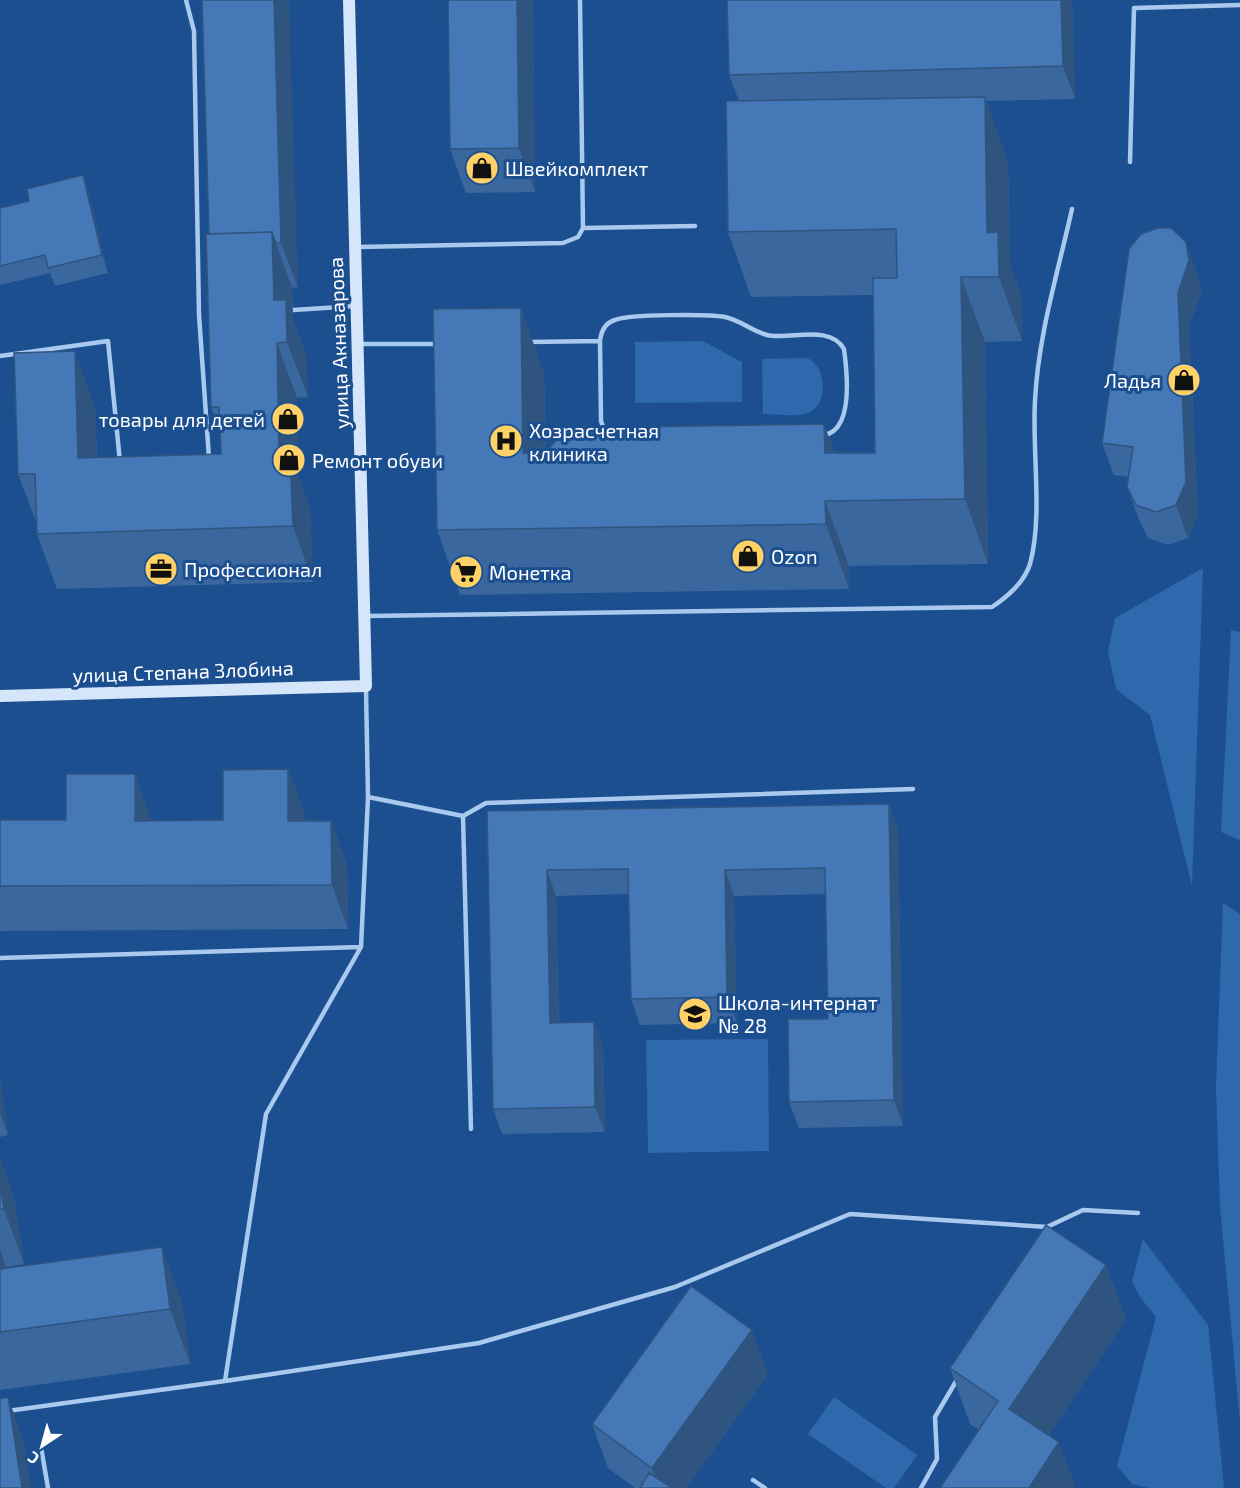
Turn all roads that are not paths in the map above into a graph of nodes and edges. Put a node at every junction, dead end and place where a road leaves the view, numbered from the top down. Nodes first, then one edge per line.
1 (186, 0) edge
2 (349, 0) edge
3 (580, 0) edge
4 (1240, 5) edge
5 (1130, 162) dead end
6 (1072, 209) dead end
7 (695, 226) dead end
8 (583, 228) junction
9 (355, 247) junction
10 (356, 306) junction
11 (292, 310) dead end
12 (208, 314) edge
13 (199, 315) junction
14 (600, 341) junction
15 (523, 342) edge
16 (445, 344) edge
17 (357, 345) junction
18 (0, 356) edge
19 (818, 435) edge
20 (610, 436) edge
21 (209, 463) edge
22 (121, 465) edge
23 (364, 616) junction
24 (366, 686) junction
25 (0, 696) edge
26 (913, 789) dead end
27 (368, 797) junction
28 (463, 816) junction
29 (361, 947) junction
30 (0, 958) edge
31 (471, 1129) dead end
32 (1138, 1213) dead end
33 (1047, 1227) junction
34 (1042, 1235) edge
35 (964, 1368) edge
36 (225, 1381) junction
37 (0, 1412) edge
38 (41, 1447) dead end
39 (753, 1480) dead end
40 (48, 1488) edge
41 (765, 1488) edge
42 (921, 1488) edge

1 - 13 lane
2 - 9 street, улица Акназарова
3 - 8 lane
4 - 5 lane
6 - 23 lane
7 - 8 lane
8 - 9 lane
9 - 10 street, улица Акназарова
10 - 11 lane
10 - 17 street, улица Акназарова
12 - 13 lane
13 - 21 lane
14 - 15 lane
14 - 19 lane
14 - 20 lane
16 - 17 lane
17 - 23 street, улица Акназарова
18 - 22 lane
23 - 24 street, улица Акназарова
24 - 25 street, улица Степана Злобина
24 - 27 lane
26 - 28 lane
27 - 28 lane
27 - 29 lane
28 - 31 lane
29 - 30 lane
29 - 36 lane
32 - 33 lane
33 - 34 lane
33 - 36 lane
35 - 42 lane
36 - 37 lane
38 - 40 lane
39 - 41 lane

